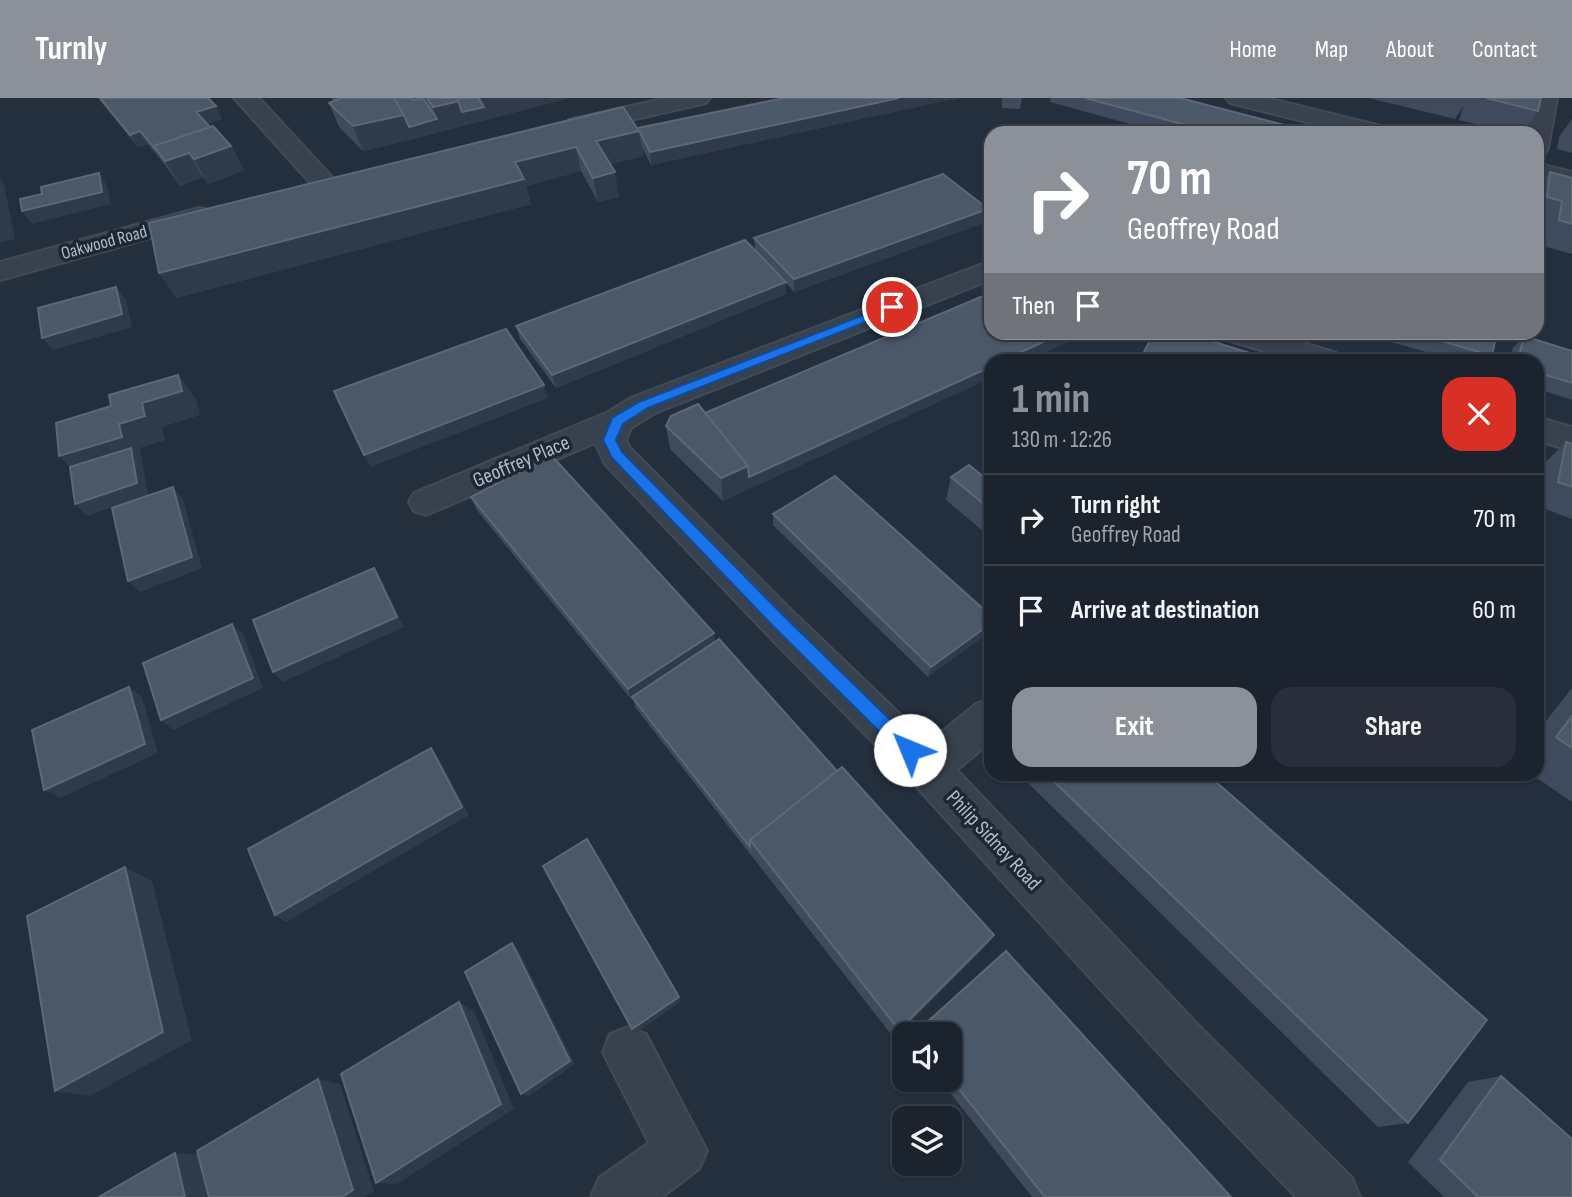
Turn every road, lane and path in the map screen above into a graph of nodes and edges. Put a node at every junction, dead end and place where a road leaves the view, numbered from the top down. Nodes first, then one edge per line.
1 (246, 98) edge
2 (698, 98) edge
3 (1238, 98) edge
4 (1545, 98) edge
5 (1352, 126) edge
6 (1540, 126) edge
7 (548, 132) edge
8 (1544, 173) edge
9 (350, 176) edge
10 (1572, 180) edge
11 (323, 182) junction
12 (296, 189) edge
13 (229, 208) edge
14 (0, 271) edge
15 (984, 272) edge
16 (1261, 340) edge
17 (1306, 354) edge
18 (617, 421) junction
19 (1544, 430) edge
20 (1572, 439) edge
21 (425, 502) dead end
22 (984, 722) edge
23 (928, 769) junction
24 (628, 1052) dead end
25 (618, 1197) edge
26 (1333, 1197) edge

1 - 11 street
2 - 7 street
3 - 5 street
4 - 6 street
8 - 10 street
9 - 11 street
11 - 12 street
13 - 14 street, Oakwood Road
15 - 18 street, Geoffrey Place
16 - 17 street
18 - 21 street, Geoffrey Place
18 - 23 street, Philip Sidney Road
19 - 20 street
22 - 23 street
23 - 26 street, Philip Sidney Road
24 - 25 street

